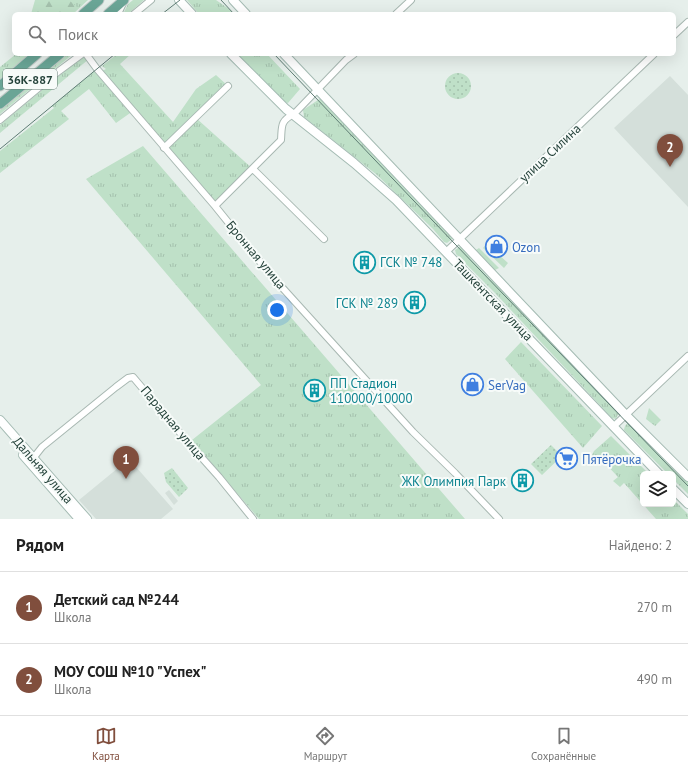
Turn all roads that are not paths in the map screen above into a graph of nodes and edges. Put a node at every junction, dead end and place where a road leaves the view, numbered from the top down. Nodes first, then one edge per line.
1 (99, 0) edge
2 (124, 0) edge
3 (151, 0) edge
4 (179, 0) edge
5 (232, 0) edge
6 (411, 0) edge
7 (85, 12) edge
8 (110, 12) edge
9 (119, 12) edge
10 (136, 12) edge
11 (190, 12) edge
12 (244, 12) edge
13 (398, 12) edge
14 (688, 22) edge
15 (676, 33) edge
16 (35, 56) edge
17 (58, 56) edge
18 (79, 56) edge
19 (88, 56) edge
20 (233, 56) edge
21 (286, 56) edge
22 (351, 56) edge
23 (652, 56) edge
24 (0, 86) edge
25 (228, 86) dead end
26 (317, 90) junction
27 (0, 104) edge
28 (294, 114) junction
29 (0, 120) edge
30 (164, 148) junction
31 (253, 169) junction
32 (215, 206) junction
33 (459, 238) junction
34 (324, 239) dead end
35 (446, 252) junction
36 (688, 356) edge
37 (626, 415) junction
38 (0, 420) edge
39 (613, 427) junction
40 (0, 428) edge
41 (32, 460) junction
42 (656, 471) edge
43 (688, 477) edge
44 (676, 492) edge
45 (688, 504) edge
46 (79, 519) edge
47 (87, 519) edge
48 (253, 519) edge
49 (498, 519) edge

1 - 7 main road
2 - 8 main road
2 - 9 street
3 - 10 street
4 - 11 main road
5 - 12 main road
6 - 13 street
14 - 15 street
16 - 24 main road, 36К-887
17 - 27 main road, 36К-887
18 - 29 street
19 - 30 street, Бронная улица
20 - 28 main road, Ташкентская улица
21 - 26 main road, Ташкентская улица
22 - 26 street
23 - 33 street, улица Силина
25 - 30 street
26 - 28 street
26 - 33 main road, Ташкентская улица
28 - 31 street
28 - 35 main road, Ташкентская улица
30 - 32 street, Бронная улица
31 - 32 street
31 - 34 street
32 - 49 street, Бронная улица
33 - 35 street, улица Силина
33 - 37 main road, Ташкентская улица
35 - 39 main road, Ташкентская улица
36 - 37 street
37 - 39 street
37 - 43 main road, Ташкентская улица
38 - 41 main road, Дальняя улица
39 - 42 main road, Ташкентская улица
40 - 41 main road, Дальняя улица
41 - 46 main road, Дальняя улица
41 - 47 main road, Дальняя улица
41 - 48 street, Парадная улица
44 - 45 main road

